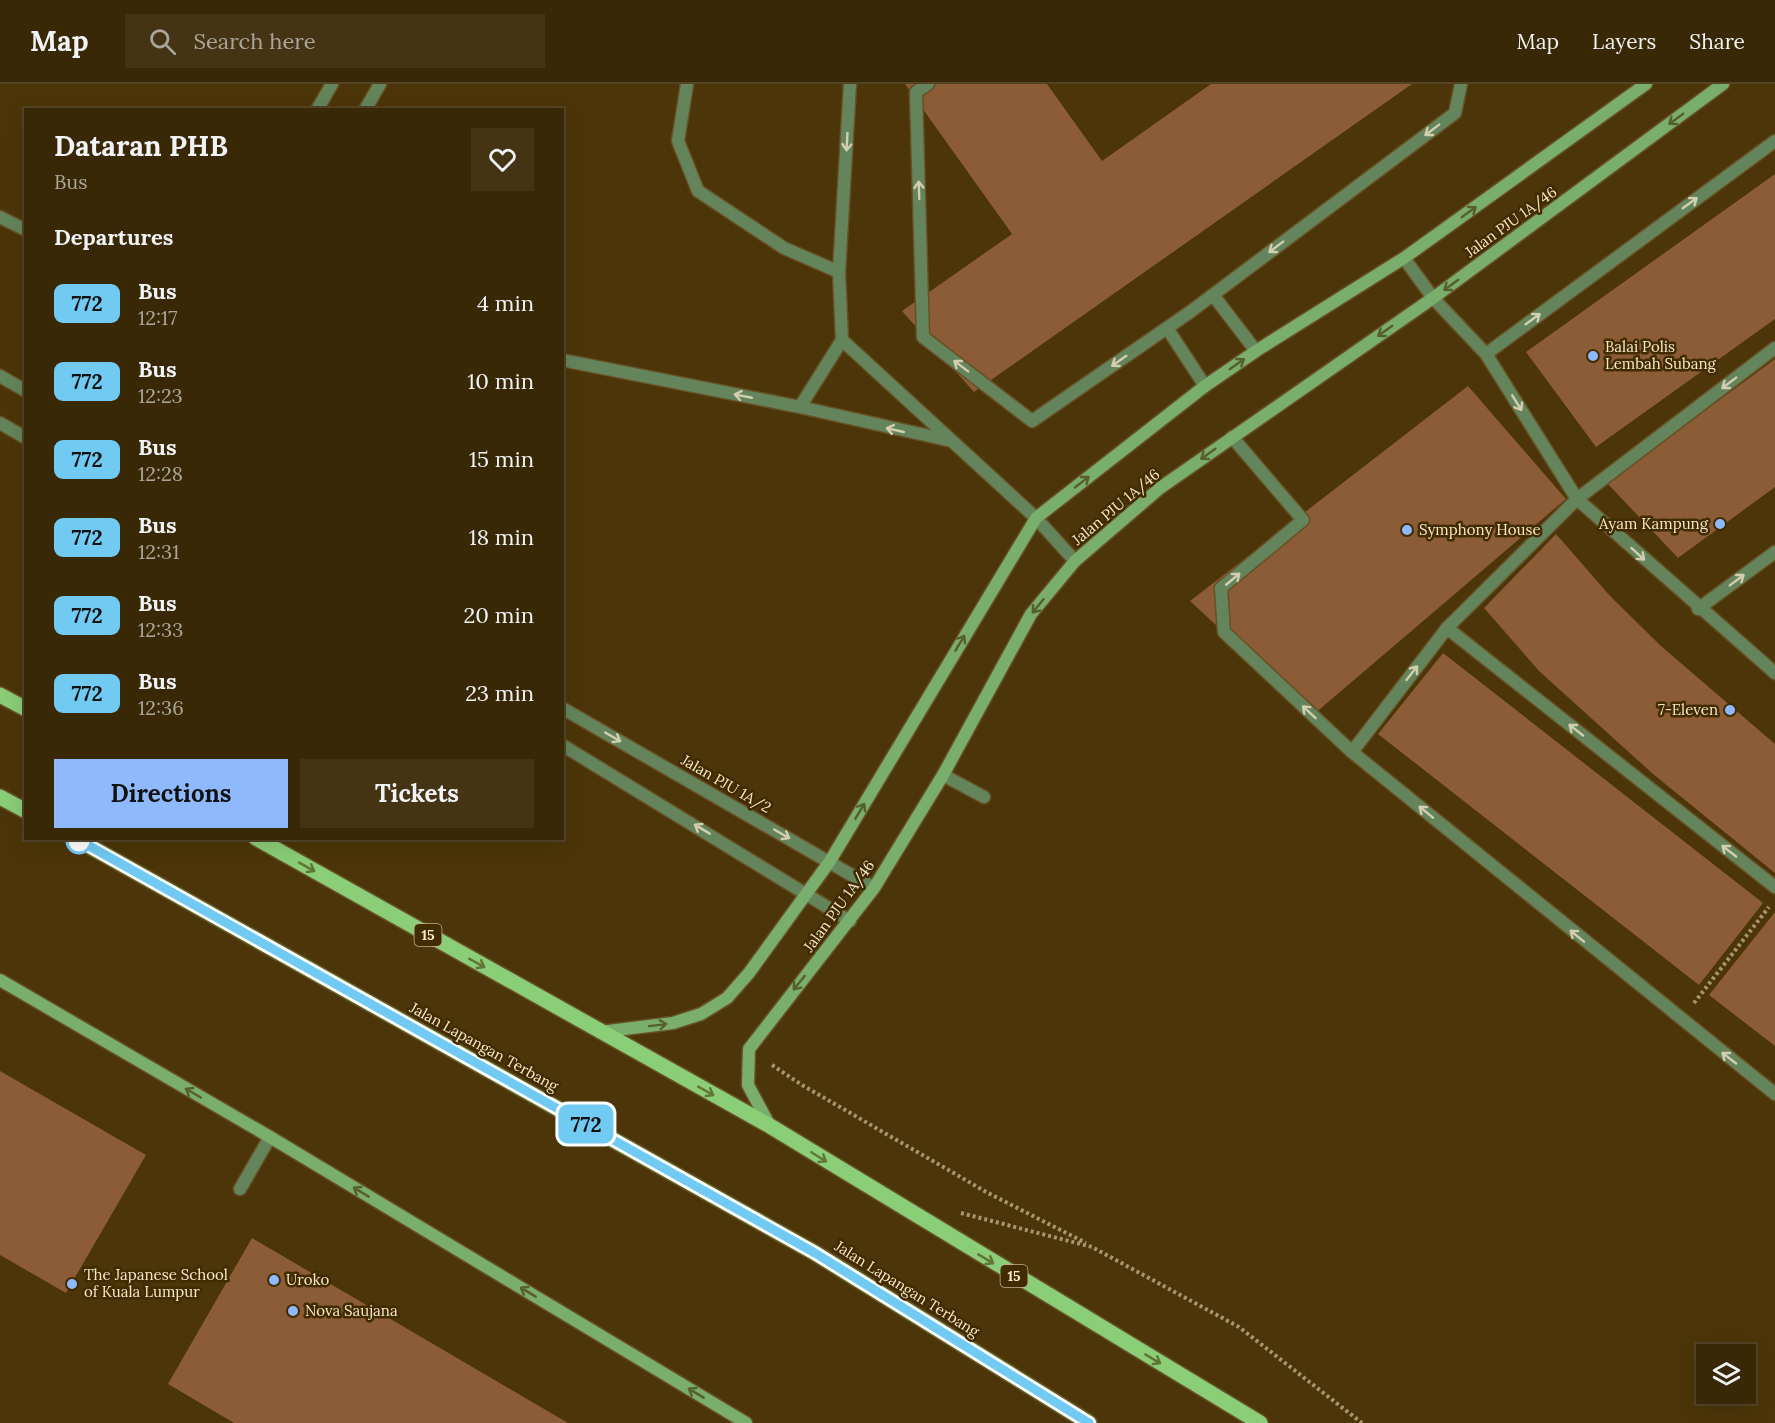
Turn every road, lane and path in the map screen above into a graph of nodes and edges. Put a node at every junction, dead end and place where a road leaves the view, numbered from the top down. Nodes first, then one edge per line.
1 (332, 84) edge
2 (380, 84) edge
3 (687, 84) edge
4 (850, 84) edge
5 (928, 84) edge
6 (1461, 84) edge
7 (1646, 84) edge
8 (1723, 84) edge
9 (317, 108) edge
10 (365, 108) edge
11 (1775, 141) edge
12 (0, 218) edge
13 (24, 229) edge
14 (1404, 258) junction
15 (839, 272) junction
16 (1213, 295) junction
17 (1433, 298) junction
18 (1167, 328) junction
19 (842, 340) junction
20 (1775, 348) edge
21 (1256, 351) junction
22 (1486, 354) junction
23 (564, 360) edge
24 (0, 376) edge
25 (1205, 386) junction
26 (24, 391) edge
27 (800, 407) junction
28 (0, 423) edge
29 (24, 437) edge
30 (1232, 437) junction
31 (952, 441) junction
32 (1577, 499) junction
33 (1036, 518) junction
34 (1775, 552) edge
35 (1075, 561) junction
36 (1698, 609) junction
37 (1447, 628) junction
38 (1775, 674) edge
39 (0, 695) edge
40 (24, 708) edge
41 (564, 709) edge
42 (564, 746) edge
43 (1352, 752) junction
44 (943, 775) junction
45 (0, 797) edge
46 (984, 797) dead end
47 (24, 810) edge
48 (79, 840) edge
49 (260, 840) edge
50 (830, 861) junction
51 (1775, 887) edge
52 (874, 888) junction
53 (805, 893) junction
54 (1775, 900) edge
55 (850, 921) junction
56 (0, 980) edge
57 (1681, 1020) junction
58 (600, 1032) junction
59 (748, 1049) junction
60 (1775, 1094) edge
61 (770, 1126) junction
62 (270, 1137) junction
63 (240, 1190) dead end
64 (952, 1212) dead end
65 (1092, 1246) junction
66 (746, 1423) edge
67 (1089, 1423) edge
68 (1260, 1423) edge
69 (1362, 1423) edge

1 - 9 street
2 - 10 street
3 - 15 street
4 -> 15 street
18 -> 5 street
6 -> 16 street
14 -> 7 street
8 -> 17 street, Jalan PJU 1A/46
22 -> 11 street
12 - 13 street
14 - 17 street
14 - 21 street
15 - 19 street
16 - 18 street
16 - 21 street
17 - 22 street
17 -> 30 street, Jalan PJU 1A/46
18 - 25 street
19 - 27 street
19 - 31 street
20 -> 32 street
25 -> 21 street
22 -> 32 street
27 -> 23 street
24 - 26 street
33 -> 25 street
31 -> 27 street
28 - 29 street
30 -> 35 street, Jalan PJU 1A/46
43 -> 30 street
31 - 33 street
32 -> 36 street
32 - 37 street
33 - 35 street
50 -> 33 street
36 -> 34 street
35 -> 44 street, Jalan PJU 1A/46
36 - 38 street
43 -> 37 street
51 -> 37 street
39 - 40 main road
41 -> 50 street, Jalan PJU 1A/2
53 -> 42 street
57 -> 43 street
44 - 46 street
44 - 52 street, Jalan PJU 1A/46
45 - 47 main road
48 - 67 main road, Jalan Lapangan Terbang
49 -> 58 main road, 15
50 - 52 street, Jalan PJU 1A/2
50 - 53 street
52 - 55 street, Jalan PJU 1A/46
53 - 55 street
58 -> 53 street
54 - 57 path
55 -> 59 street, Jalan PJU 1A/46
62 -> 56 street
60 -> 57 street
58 -> 61 main road, 15
59 - 61 street
59 - 65 path
61 -> 68 main road, 15
62 - 63 street
66 -> 62 street
64 - 65 path
65 - 69 path

